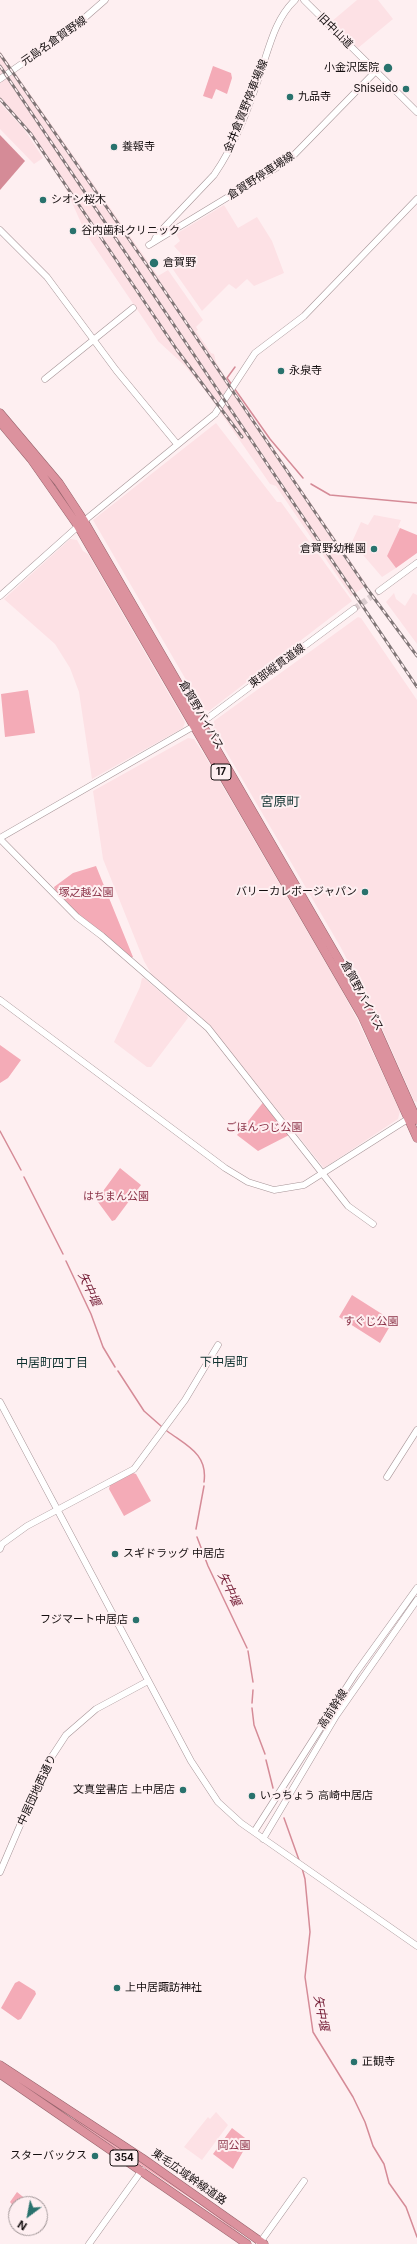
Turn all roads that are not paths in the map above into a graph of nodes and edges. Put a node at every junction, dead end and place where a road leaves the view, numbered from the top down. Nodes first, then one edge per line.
1 (105, 0) edge
2 (295, 0) edge
3 (304, 0) edge
4 (375, 72) junction
5 (0, 79) edge
6 (417, 112) edge
7 (417, 199) edge
8 (0, 230) edge
9 (152, 243) joint
10 (133, 308) dead end
11 (94, 339) junction
12 (45, 379) dead end
13 (0, 412) edge
14 (0, 422) edge
15 (177, 444) junction
16 (81, 524) junction
17 (417, 564) edge
18 (379, 591) tunnel mouth
19 (0, 596) edge
20 (354, 609) tunnel mouth
21 (198, 725) junction
22 (0, 838) edge
23 (0, 1000) edge
24 (414, 1116) edge
25 (417, 1138) edge
26 (322, 1174) junction
27 (373, 1224) dead end
28 (218, 1345) dead end
29 (0, 1402) edge
30 (417, 1430) edge
31 (387, 1477) dead end
32 (58, 1509) junction
33 (0, 1549) edge
34 (417, 1588) edge
35 (417, 1600) edge
36 (148, 1681) junction
37 (254, 1832) junction
38 (263, 1839) junction
39 (0, 1872) edge
40 (417, 1946) edge
41 (0, 2065) edge
42 (0, 2074) edge
43 (142, 2170) junction
44 (304, 2181) dead end
45 (261, 2243) edge
46 (89, 2244) edge
47 (247, 2244) edge

1 - 5 street, 元島名倉賀野線
2 - 9 street, 金井倉賀野停車場線
3 - 4 street, 旧中山道
4 - 6 street, 旧中山道
4 - 9 street, 倉賀野停車場線
7 - 15 street
8 - 11 street
10 - 11 street
11 - 12 street
11 - 15 street
13 - 16 highway, 倉賀野バイパス / 17
14 - 16 highway, 倉賀野バイパス / 17
15 - 16 street
16 - 19 street
16 - 21 highway, 倉賀野バイパス / 17
17 - 18 street
20 - 21 street, 東部縦貫道線
21 - 22 street, 東部縦貫道線
21 - 24 highway, 倉賀野バイパス / 17
22 - 26 street
23 - 26 street
24 - 25 highway, 倉賀野バイパス / 17
24 - 26 street
26 - 27 street
28 - 32 street
29 - 32 street
30 - 31 street
32 - 33 street
32 - 36 street
34 - 37 street, 高前幹線
35 - 38 street, 高前幹線
36 - 37 street
36 - 39 street, 中居団地西通り
37 - 38 street
38 - 40 street
41 - 45 highway, 東毛広域幹線道路 / 354
42 - 43 highway, 東毛広域幹線道路 / 354
43 - 46 street
43 - 47 highway, 東毛広域幹線道路 / 354
44 - 45 street

